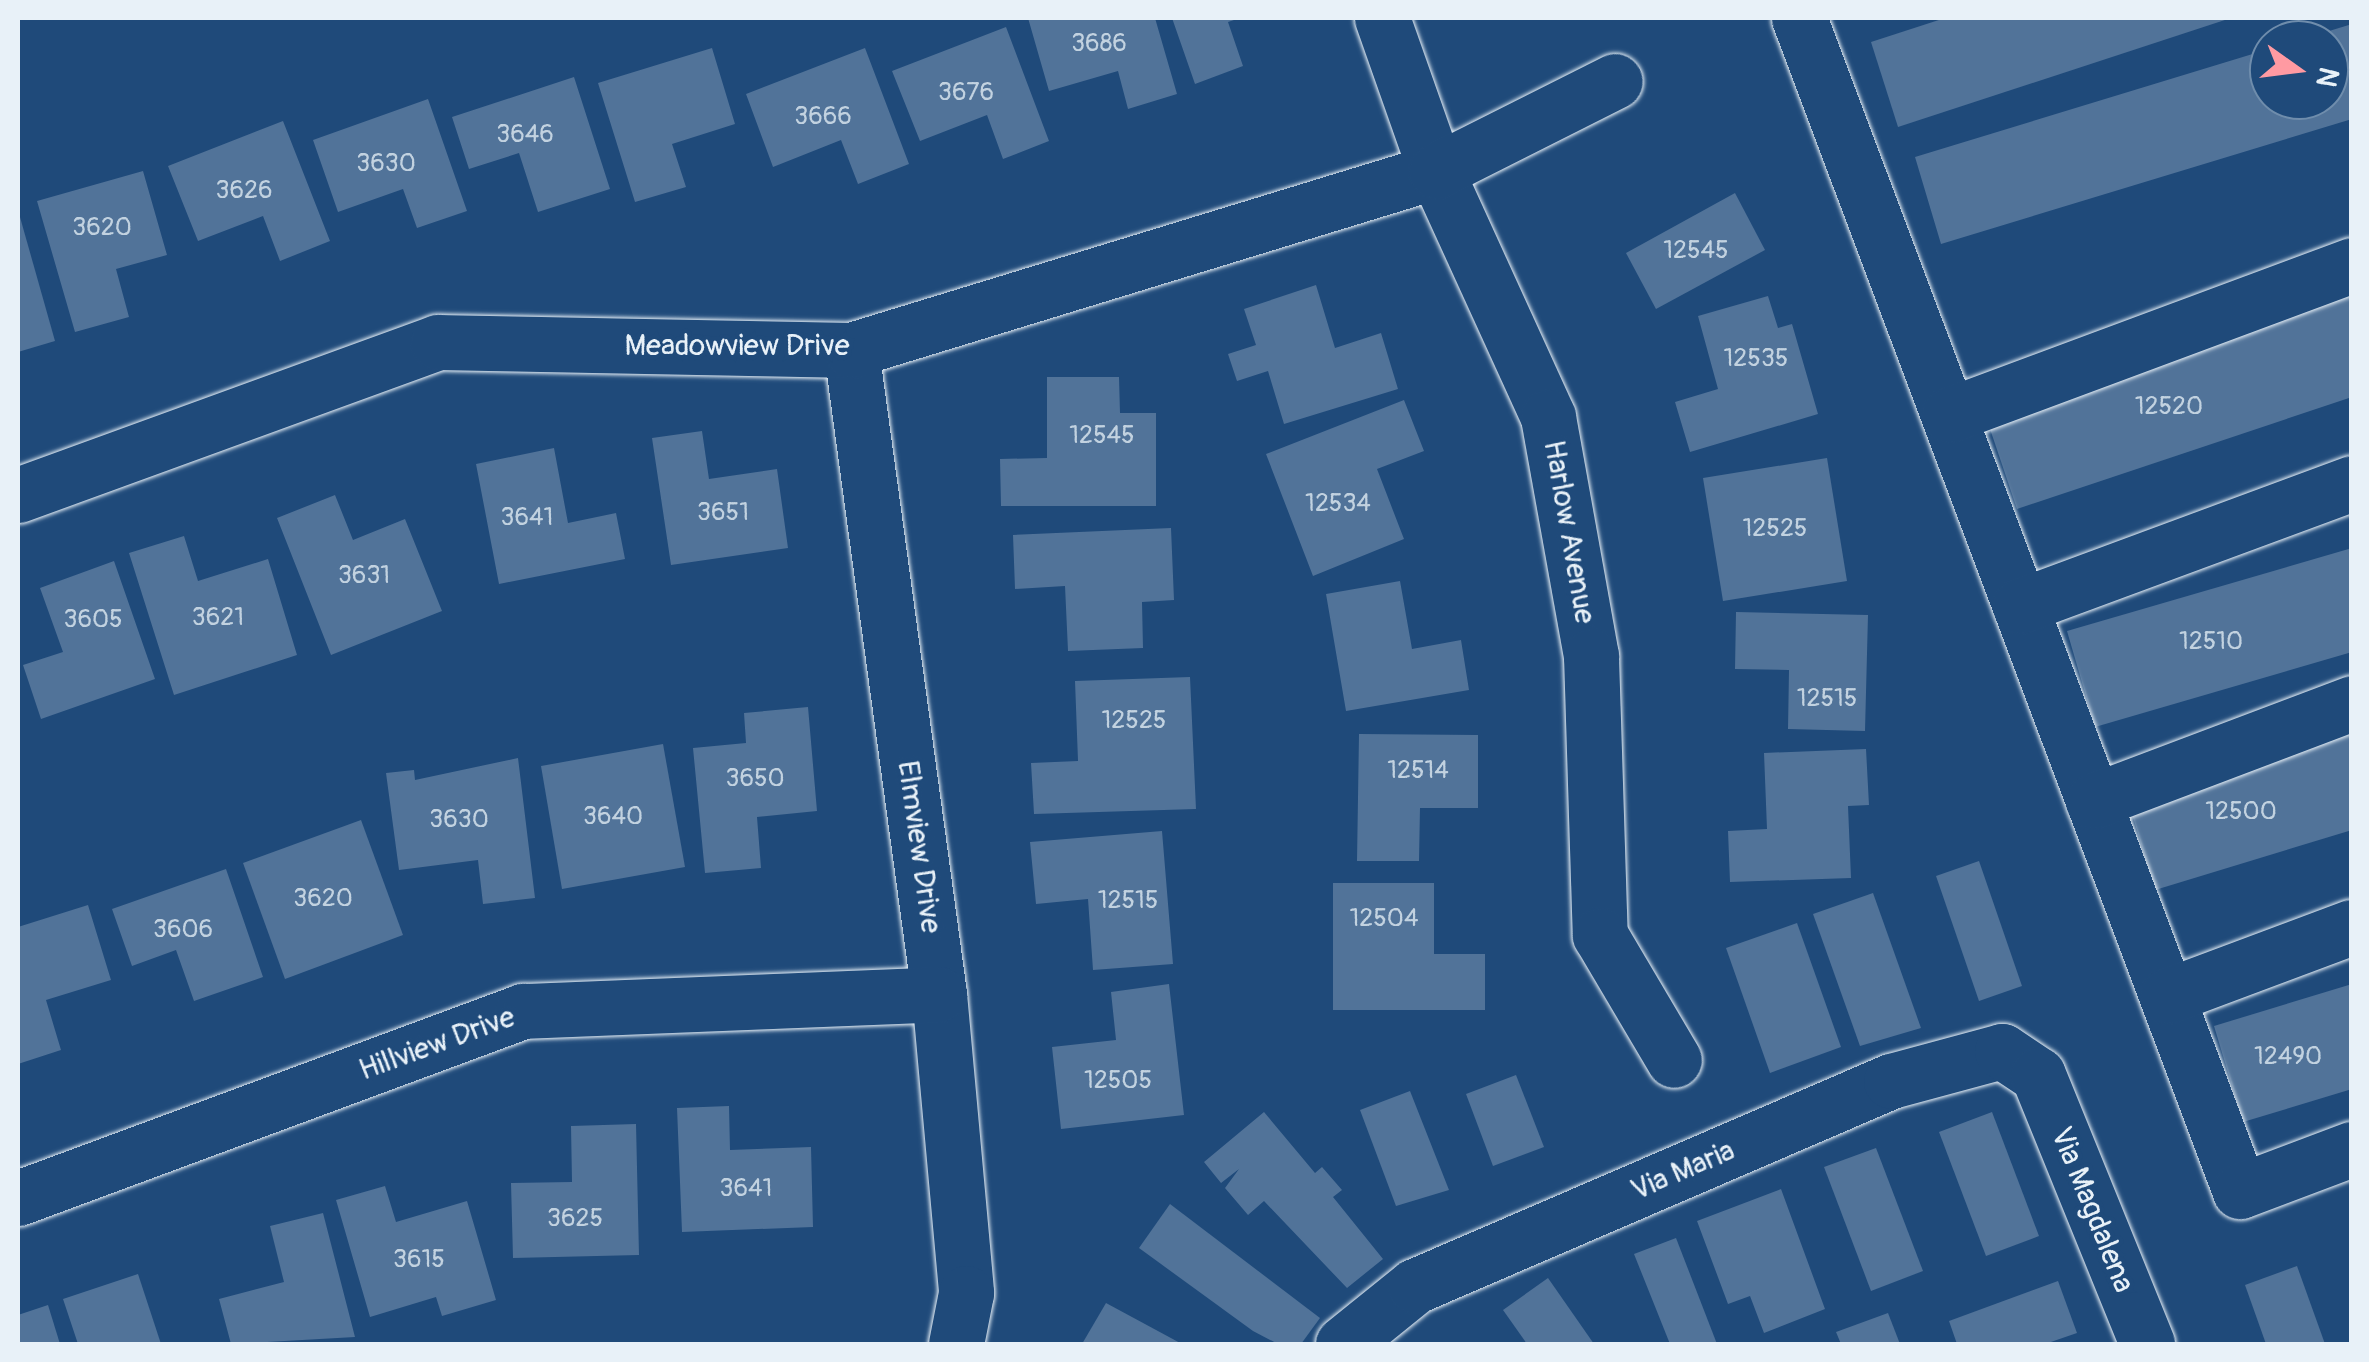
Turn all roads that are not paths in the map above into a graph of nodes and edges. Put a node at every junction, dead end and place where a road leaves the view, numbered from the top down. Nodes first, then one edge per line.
1 (1382, 18) edge
2 (1799, 18) edge
3 (1616, 81) dead end
4 (1436, 171) junction
5 (2352, 265) edge
6 (851, 350) junction
7 (1948, 415) junction
8 (2352, 483) edge
9 (18, 495) edge
10 (2020, 606) junction
11 (2352, 703) edge
12 (2094, 800) junction
13 (2352, 926) edge
14 (939, 994) junction
15 (2166, 996) junction
16 (1674, 1060) dead end
17 (2038, 1075) joint
18 (2352, 1149) edge
19 (18, 1198) edge
20 (956, 1344) edge
21 (1342, 1344) edge
22 (2147, 1344) edge

1 - 4 street, Harlow Avenue
2 - 7 street
3 - 4 street, Meadowview Drive
4 - 6 street, Meadowview Drive
4 - 16 street, Harlow Avenue
5 - 7 street
6 - 9 street, Meadowview Drive
6 - 14 street, Elmview Drive
7 - 10 street
8 - 10 street
10 - 12 street
11 - 12 street
12 - 15 street
13 - 15 street
14 - 19 street, Hillview Drive
14 - 20 street, Elmview Drive
15 - 18 street
17 - 21 street, Via Maria
17 - 22 street, Via Magdalena

